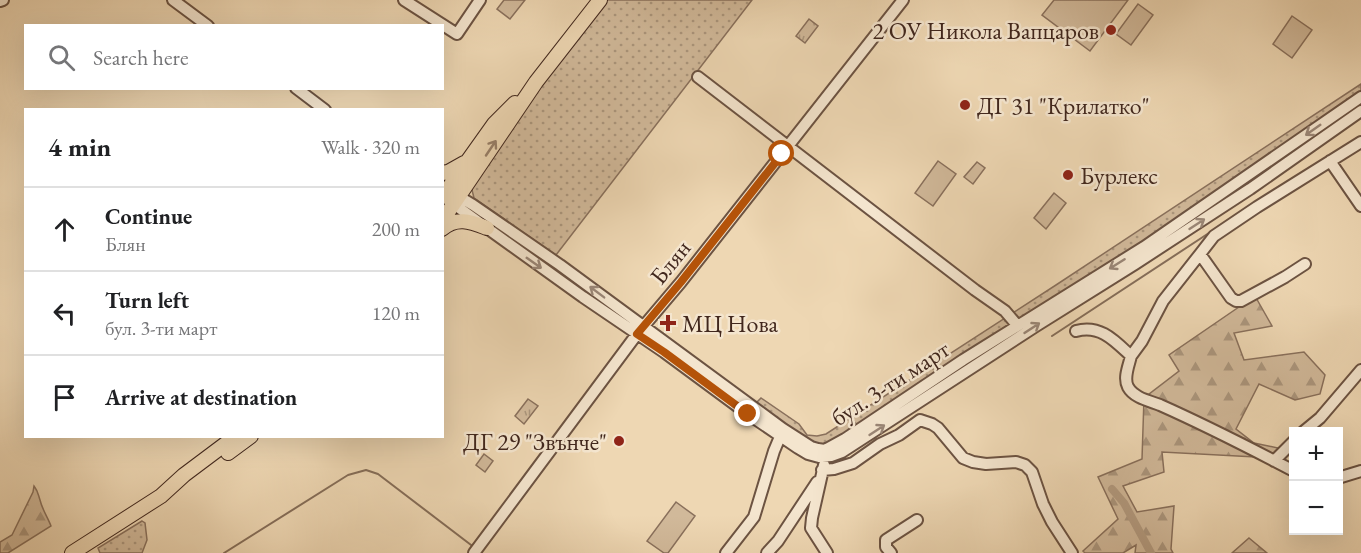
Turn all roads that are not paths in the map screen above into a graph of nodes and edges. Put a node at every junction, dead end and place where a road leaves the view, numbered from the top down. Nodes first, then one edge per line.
1 (173, 0) edge
2 (404, 0) edge
3 (480, 0) edge
4 (600, 0) edge
5 (903, 0) edge
6 (205, 24) edge
7 (441, 24) edge
8 (444, 26) edge
9 (698, 77) dead end
10 (536, 82) junction
11 (299, 90) edge
12 (1361, 97) edge
13 (322, 108) edge
14 (1361, 111) edge
15 (1361, 142) edge
16 (788, 146) junction
17 (1330, 161) junction
18 (466, 162) junction
19 (444, 173) edge
20 (447, 196) edge
21 (1361, 206) edge
22 (444, 211) edge
23 (444, 228) edge
24 (487, 228) junction
25 (1200, 254) junction
26 (1305, 264) dead end
27 (1017, 325) junction
28 (641, 330) junction
29 (1076, 331) dead end
30 (1131, 356) junction
31 (1361, 370) edge
32 (1309, 427) edge
33 (782, 433) junction
34 (233, 438) edge
35 (247, 438) edge
36 (1289, 445) edge
37 (825, 453) junction
38 (1274, 461) junction
39 (1289, 469) edge
40 (1361, 471) edge
41 (821, 474) junction
42 (1343, 476) edge
43 (161, 496) junction
44 (917, 520) dead end
45 (477, 549) edge
46 (72, 553) edge
47 (726, 553) edge
48 (767, 553) edge
49 (827, 553) edge
50 (891, 553) edge
51 (1072, 553) edge

1 - 6 street
2 - 7 street
3 - 8 street
4 - 10 main road
5 - 16 street, Блян
9 - 16 street
10 - 18 main road
20 -> 10 main road
11 - 13 street
12 -> 27 street, бул. 3-ти март
37 -> 14 street, бул. 3-ти март
15 - 17 street
16 - 27 street
16 - 28 street, Блян
17 - 21 street
17 - 25 street
18 - 19 main road
18 - 20 main road
20 - 22 main road
20 - 24 street, бул. 3-ти март
28 -> 20 street, бул. 3-ти март
23 - 24 main road
24 -> 28 street, бул. 3-ти март
25 - 26 street
25 - 30 street
27 - 37 street, бул. 3-ти март
28 - 33 street, бул. 3-ти март
28 - 45 street, Блян
29 - 30 street
30 - 38 street
31 - 32 street
33 - 37 street, бул. 3-ти март
33 - 47 street
34 - 43 main road
35 - 43 main road
36 - 38 street
37 - 41 street
38 - 39 street
40 - 42 street
41 - 48 street
41 - 49 street
41 - 51 street
43 - 46 main road
44 - 50 street

